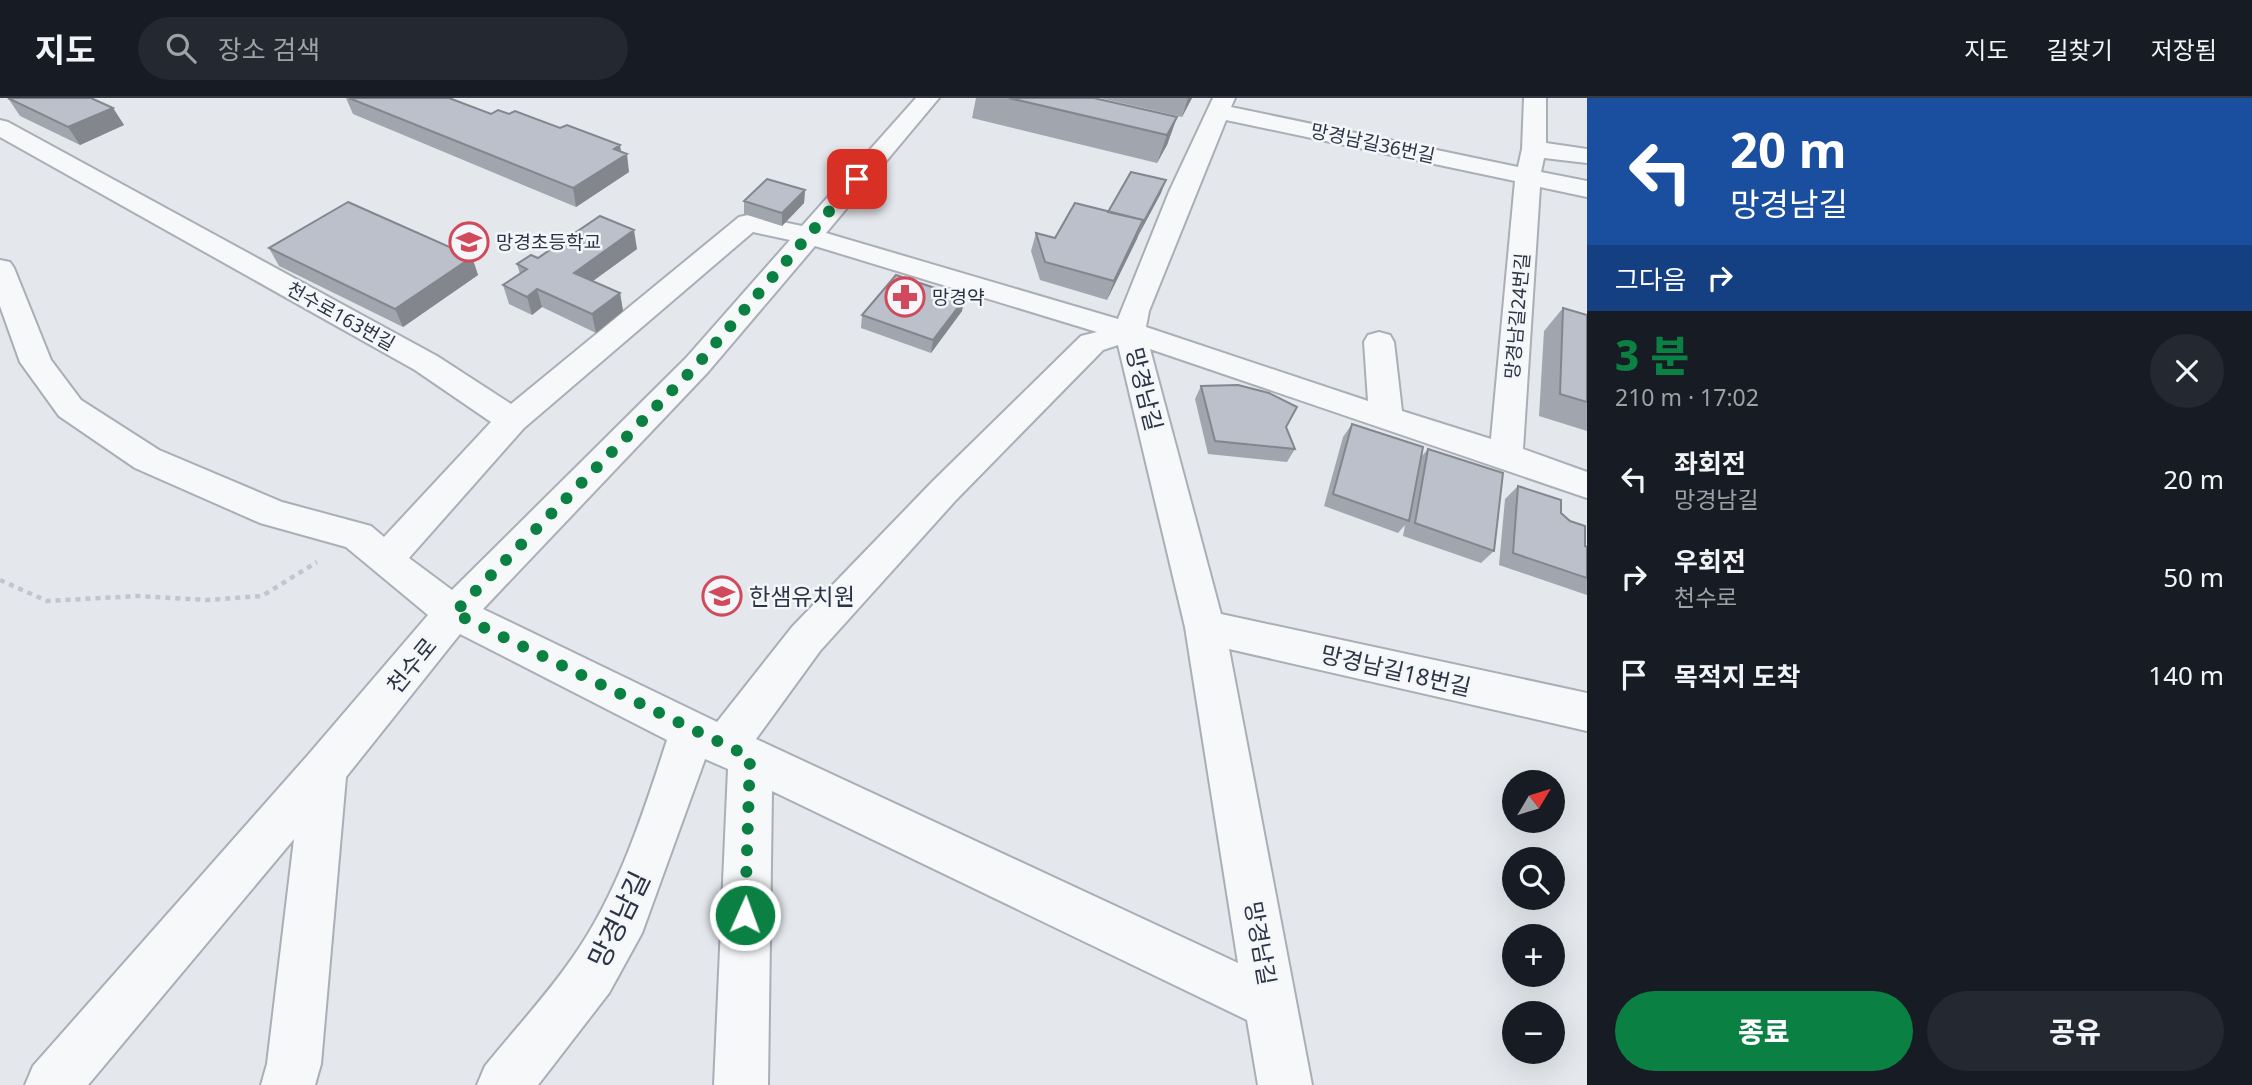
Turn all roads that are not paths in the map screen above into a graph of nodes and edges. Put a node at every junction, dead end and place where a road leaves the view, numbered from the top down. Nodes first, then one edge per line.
1 (928, 98) edge
2 (1535, 98) edge
3 (1221, 104) edge
4 (0, 127) edge
5 (1587, 156) edge
6 (1531, 162) junction
7 (1587, 189) edge
8 (809, 236) junction
9 (0, 268) edge
10 (1130, 331) junction
11 (1379, 342) dead end
12 (1386, 418) junction
13 (512, 420) junction
14 (1506, 456) junction
15 (1587, 485) edge
16 (385, 560) junction
17 (454, 613) junction
18 (1205, 627) junction
19 (1587, 712) edge
20 (722, 745) junction
21 (324, 770) junction
22 (1272, 1005) junction
23 (52, 1085) edge
24 (288, 1085) edge
25 (504, 1085) edge
26 (741, 1085) edge
27 (1285, 1085) edge

1 - 8 street, 천수로
2 - 6 street
3 - 6 street, 망경남길36번길
3 - 10 street, 망경남길
4 - 13 street, 천수로163번길
5 - 6 street
6 - 7 street, 망경남길36번길
6 - 14 street, 망경남길24번길
8 - 10 street, 망경남길
8 - 13 street, 망경남길
8 - 17 street, 천수로
9 - 16 street
10 - 12 street
10 - 18 street, 망경남길
10 - 20 street, 망경남길
11 - 12 street
12 - 14 street
13 - 16 street
14 - 15 street
16 - 17 street
17 - 20 street, 망경남길
17 - 21 street, 천수로
18 - 19 street, 망경남길18번길
18 - 22 street, 망경남길
20 - 22 street, 망경남길
20 - 25 street, 망경남길
20 - 26 street
21 - 23 street, 천수로
21 - 24 street
22 - 27 street

